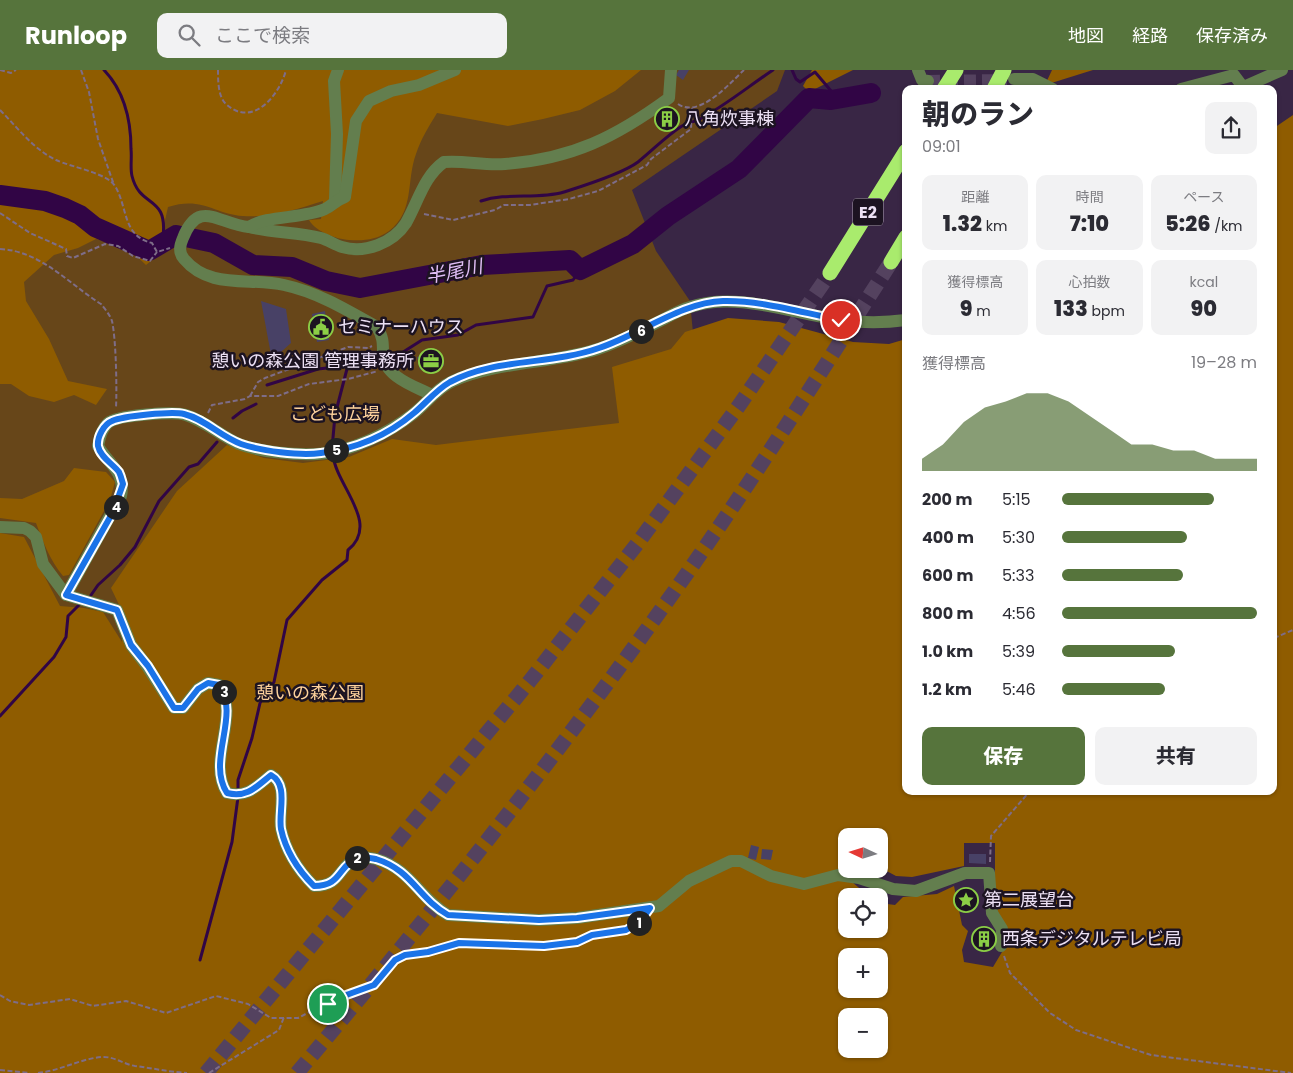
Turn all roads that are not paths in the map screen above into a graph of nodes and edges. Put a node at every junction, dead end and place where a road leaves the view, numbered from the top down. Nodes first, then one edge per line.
1 (338, 70) edge
2 (455, 70) edge
3 (671, 70) edge
4 (918, 70) edge
5 (956, 70) edge
6 (1282, 70) edge
7 (1009, 75) edge
8 (928, 82) dead end
9 (947, 85) edge
10 (998, 85) tunnel mouth
11 (1045, 85) edge
12 (1195, 85) edge
13 (1240, 85) edge
14 (1248, 85) edge
15 (902, 158) edge
16 (335, 200) junction
17 (249, 228) junction
18 (902, 244) edge
19 (891, 262) tunnel mouth
20 (830, 273) tunnel mouth
21 (902, 321) edge
22 (432, 395) junction
23 (0, 527) edge
24 (66, 595) junction
25 (1001, 946) road end

1 - 16 street
2 - 16 street
3 - 17 street
4 - 8 street
5 - 9 highway
6 - 14 street
7 - 10 highway
7 - 11 street
12 - 13 street
15 - 20 highway, E2
16 - 17 street
17 - 22 street
18 - 19 highway, E2
21 - 22 street
22 - 24 street
23 - 24 street
24 - 25 street

